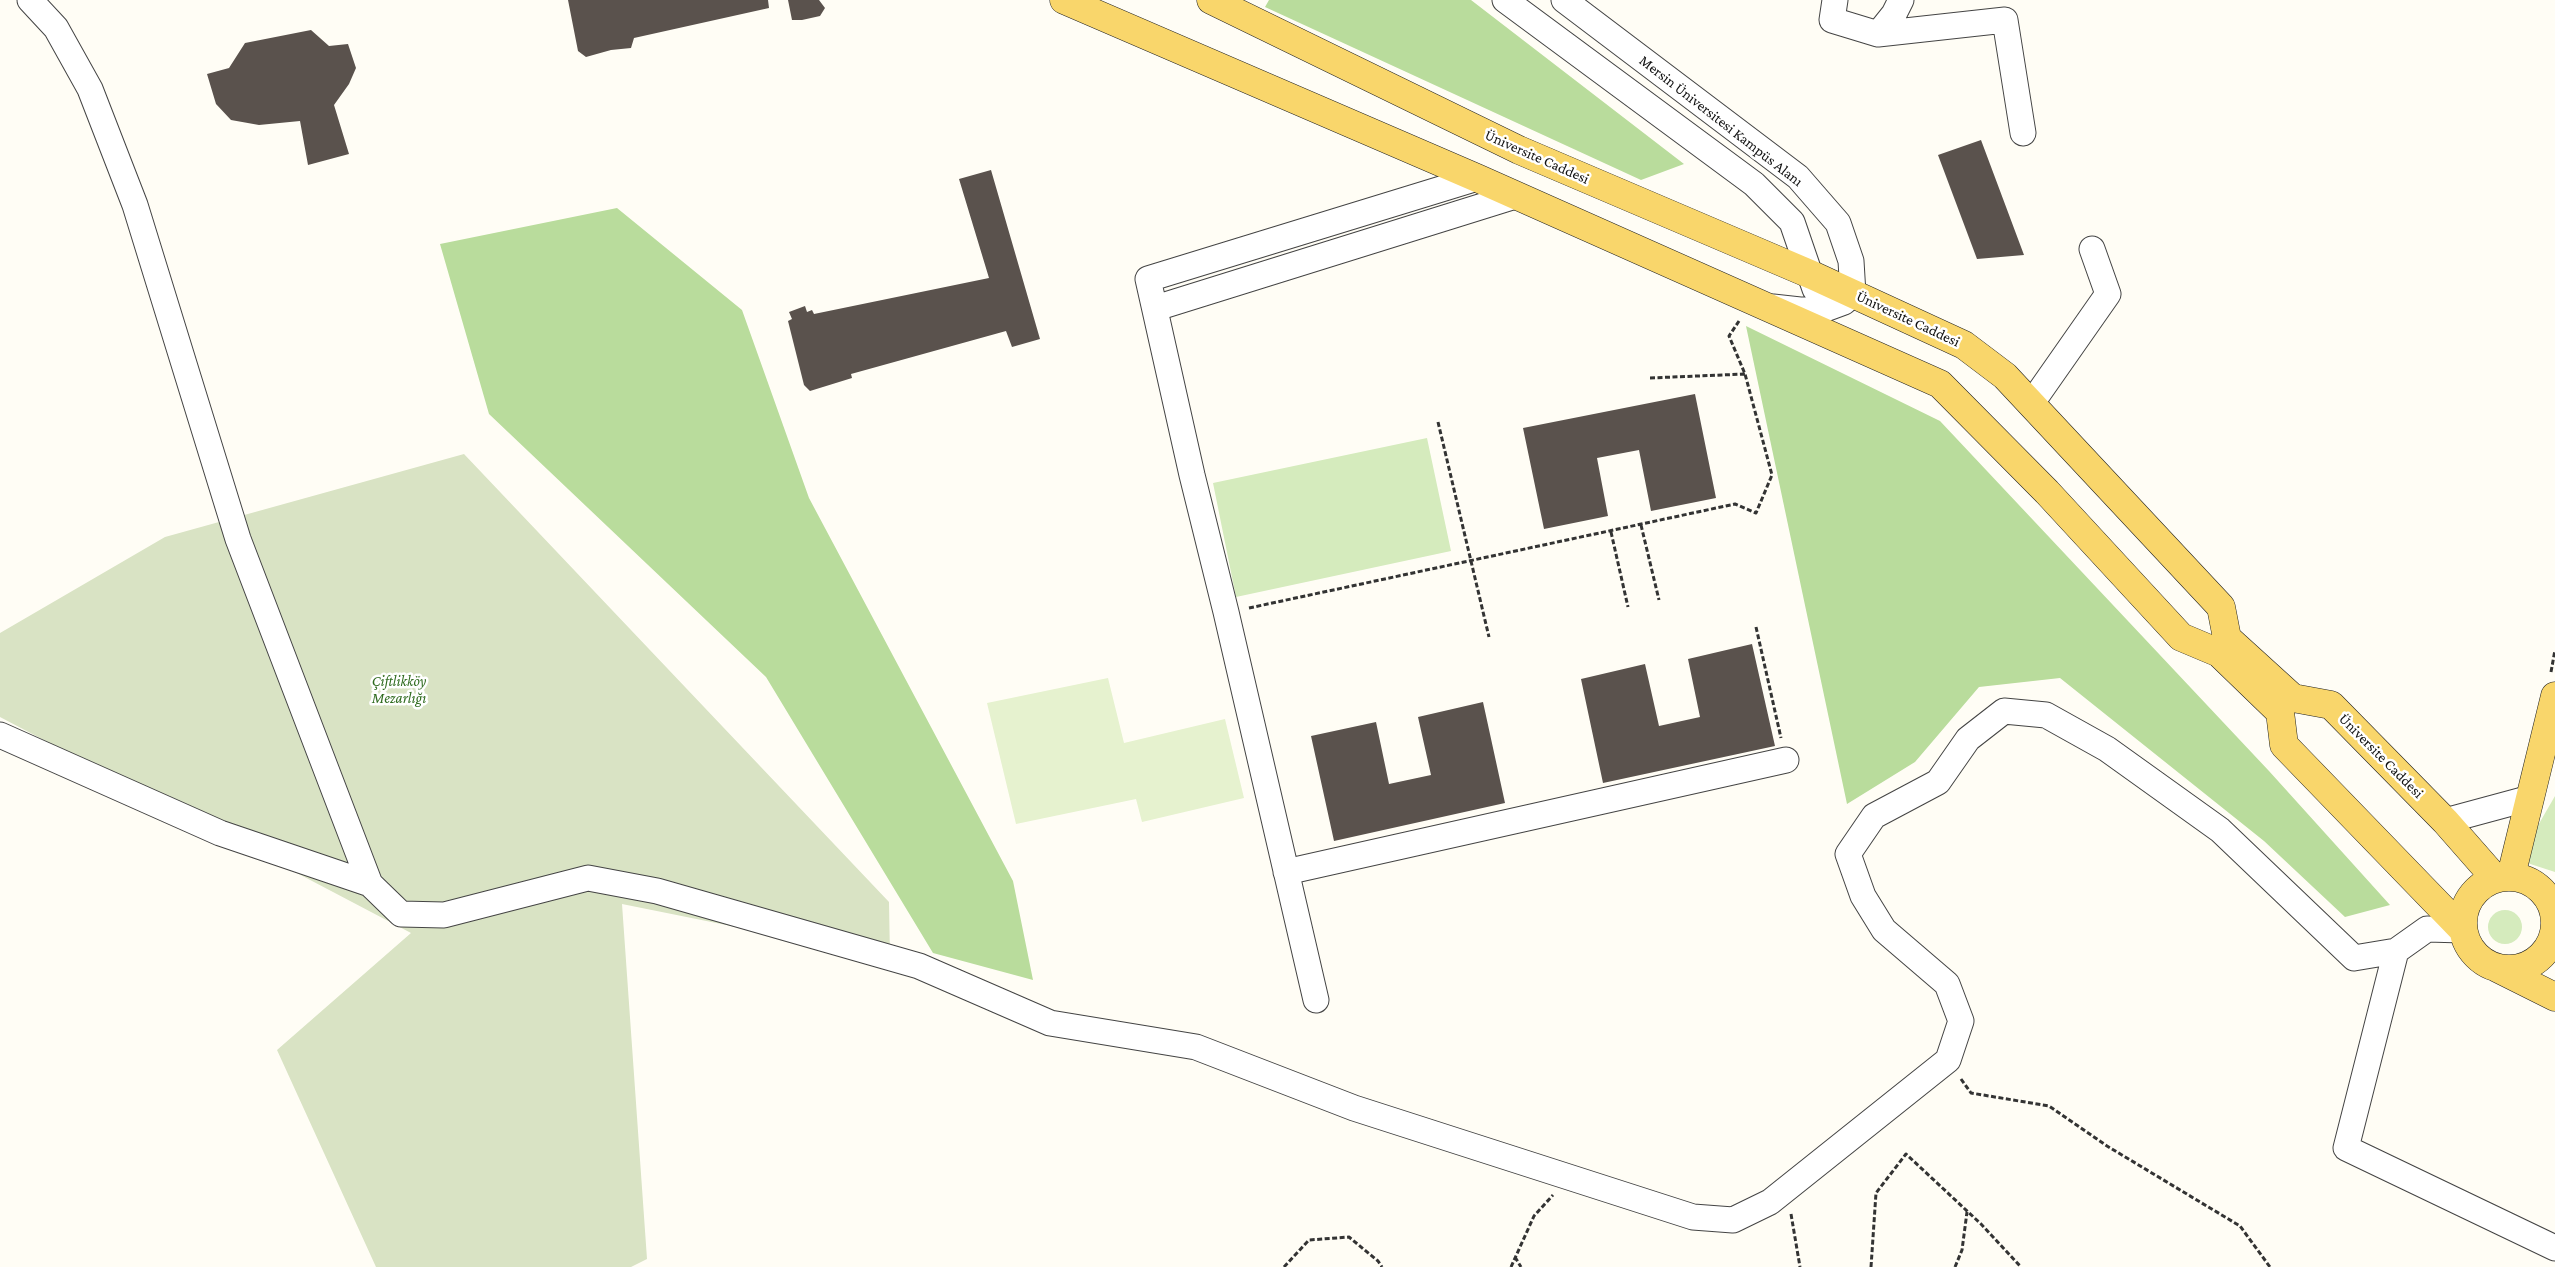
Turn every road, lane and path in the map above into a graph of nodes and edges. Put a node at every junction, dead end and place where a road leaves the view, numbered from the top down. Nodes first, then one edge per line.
1 (30, 0) edge
2 (1064, 0) edge
3 (1211, 0) edge
4 (1504, 0) edge
5 (1564, 0) edge
6 (1835, 0) edge
7 (1901, 0) edge
8 (1878, 34) junction
9 (2023, 133) dead end
10 (1477, 178) junction
11 (1515, 196) junction
12 (2092, 249) dead end
13 (1812, 275) junction
14 (1853, 294) junction
15 (1758, 303) junction
16 (1156, 308) junction
17 (1825, 309) junction
18 (1855, 346) junction
19 (1745, 374) junction
20 (1650, 378) dead end
21 (2031, 404) junction
22 (1438, 422) dead end
23 (1641, 525) junction
24 (1610, 532) junction
25 (1469, 561) junction
26 (1659, 600) dead end
27 (1628, 607) dead end
28 (1226, 612) junction
29 (1756, 627) dead end
30 (1489, 637) dead end
31 (2555, 696) edge
32 (0, 735) edge
33 (1786, 760) joint
34 (2530, 798) junction
35 (2445, 820) junction
36 (1286, 872) junction
37 (2503, 877) junction
38 (370, 884) junction
39 (2555, 915) edge
40 (2463, 930) junction
41 (2396, 951) junction
42 (2493, 966) junction
43 (2555, 997) edge
44 (1316, 1000) dead end
45 (1948, 1060) junction
46 (1570, 1178) junction
47 (1786, 1189) junction
48 (1968, 1211) junction
49 (2555, 1248) edge
50 (1515, 1257) junction
51 (1284, 1267) edge
52 (1382, 1267) edge
53 (1511, 1267) edge
54 (1521, 1267) edge
55 (1800, 1267) edge
56 (1871, 1267) edge
57 (1955, 1267) edge
58 (2021, 1267) edge
59 (2270, 1267) edge

1 - 38 street
2 - 10 main road
3 - 13 main road, Üniversite Caddesi
4 - 13 street, Mersin Üniversitesi Kampüs Alanı
5 - 14 street, Mersin Üniversitesi Kampüs Alanı
6 - 8 street
7 - 8 street
8 - 9 street
10 - 11 main road
10 - 16 street
11 - 15 main road
11 - 16 street
12 - 21 street
13 - 14 main road, Üniversite Caddesi
13 - 17 street, Mersin Üniversitesi Kampüs Alanı
14 - 17 street
14 - 21 main road, Üniversite Caddesi
15 - 17 street
15 - 18 main road
15 - 19 path
16 - 28 street
17 - 18 street, Mersin Üniversitesi Kampüs Alanı
18 - 40 main road
19 - 20 path
19 - 23 path
21 - 35 main road, Üniversite Caddesi
22 - 25 path
23 - 24 path
23 - 26 path
24 - 25 path
24 - 27 path
25 - 28 path
25 - 30 path
28 - 36 street
29 - 33 path
31 - 34 main road
32 - 38 street
33 - 36 street
34 - 35 street
34 - 37 main road
35 - 37 main road, Üniversite Caddesi
36 - 44 street
37 - 39 main road
37 - 40 main road
38 - 46 street
39 - 42 main road
40 - 41 street
40 - 42 main road
41 - 45 street
41 - 49 street
42 - 43 main road
45 - 47 street
45 - 59 path
46 - 47 street
46 - 50 path
47 - 55 path
48 - 56 path
48 - 57 path
48 - 58 path
50 - 53 path
50 - 54 path
51 - 52 path

